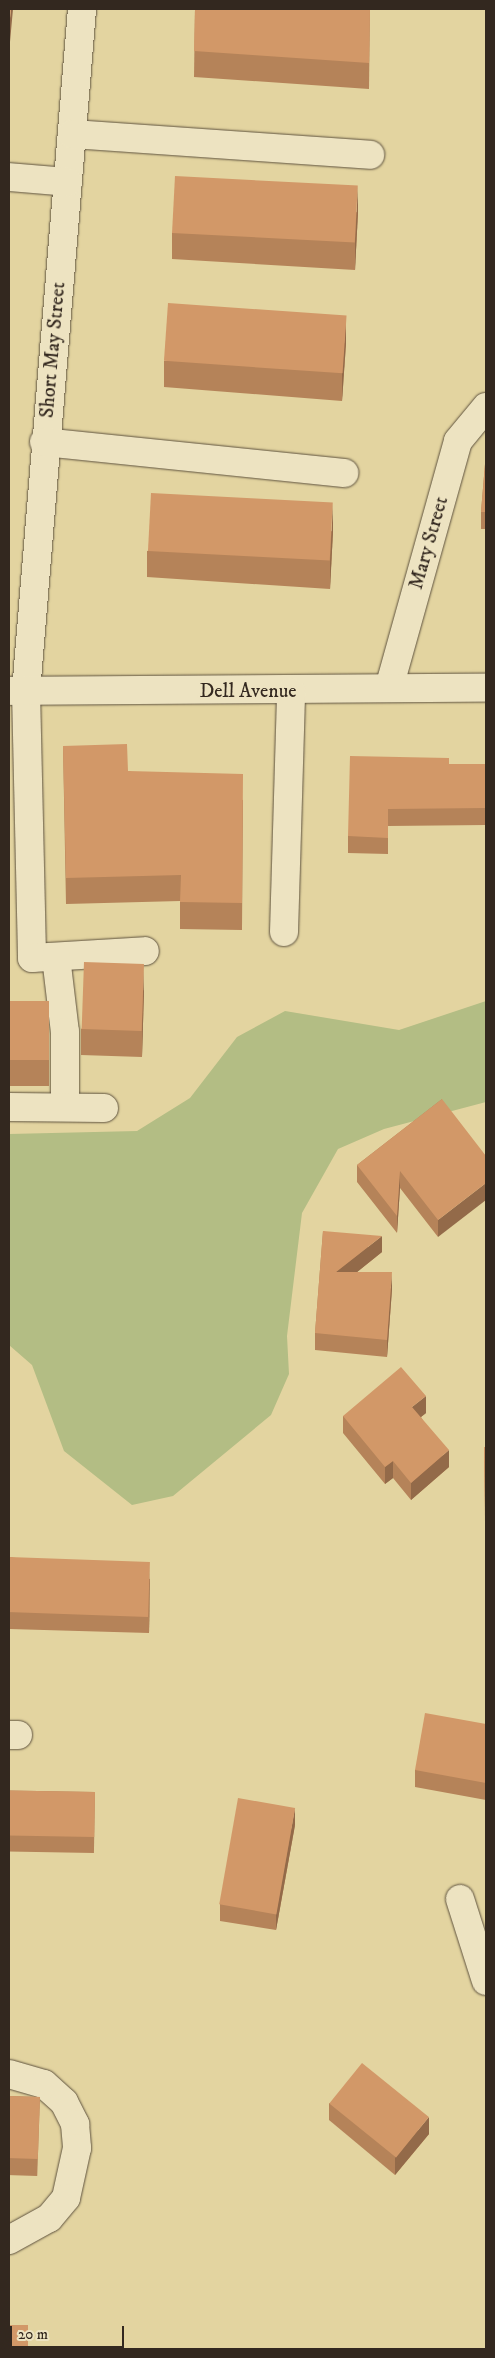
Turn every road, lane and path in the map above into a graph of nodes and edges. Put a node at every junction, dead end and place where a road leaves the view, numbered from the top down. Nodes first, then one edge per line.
1 (82, 9) edge
2 (72, 134) junction
3 (370, 155) dead end
4 (9, 177) edge
5 (68, 182) junction
6 (486, 407) edge
7 (44, 442) junction
8 (344, 473) dead end
9 (389, 688) junction
10 (486, 688) edge
11 (18, 691) edge
12 (291, 692) junction
13 (284, 932) dead end
14 (20, 935) edge
15 (145, 952) dead end
16 (56, 956) junction
17 (65, 1106) junction
18 (9, 1107) edge
19 (104, 1108) dead end
20 (460, 1899) dead end
21 (486, 1981) edge
22 (9, 2074) edge
23 (9, 2240) edge

1 - 2 street, Short May Street
2 - 3 street
2 - 5 street, Short May Street
4 - 5 street
5 - 7 street, Short May Street
6 - 9 street, Mary Street
7 - 8 street
7 - 11 street, Short May Street
9 - 10 street, Dell Avenue
9 - 12 street, Dell Avenue
11 - 12 street, Dell Avenue
11 - 14 street, Short May Street
12 - 13 street
14 - 16 street, Short May Street
15 - 16 street
16 - 17 street
17 - 18 street
17 - 19 street
20 - 21 street
22 - 23 street

